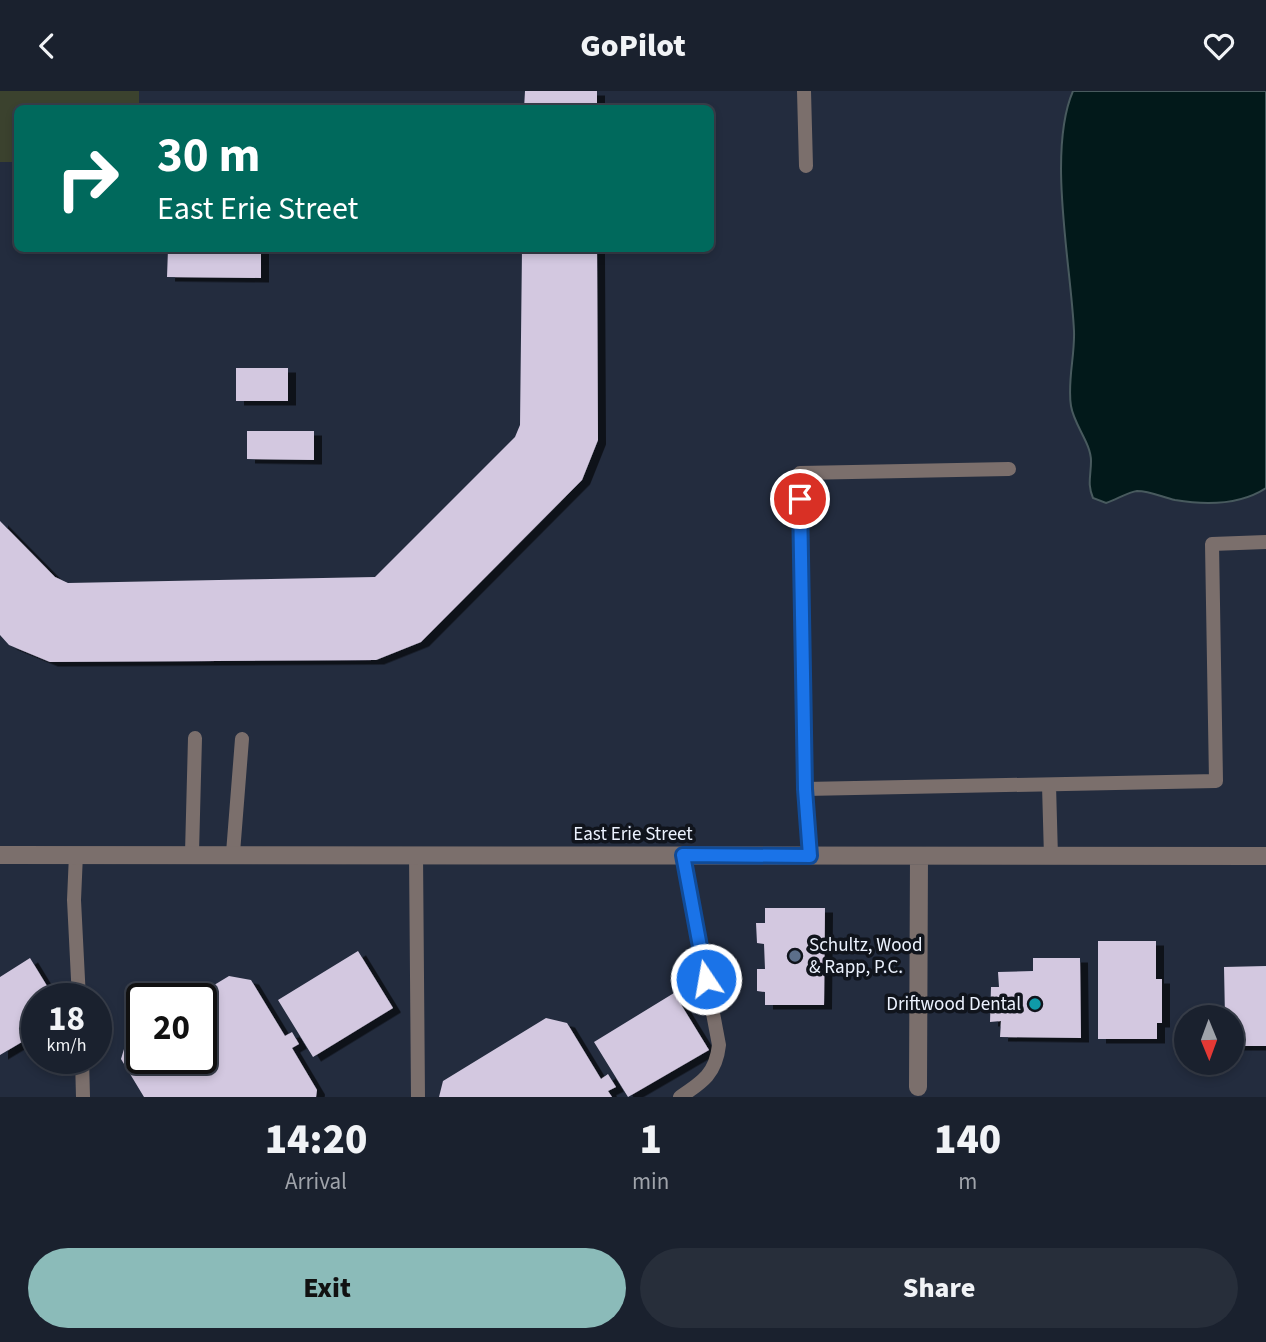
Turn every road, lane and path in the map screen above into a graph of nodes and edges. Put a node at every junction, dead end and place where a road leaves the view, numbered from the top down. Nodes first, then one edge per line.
1 (804, 91) edge
2 (806, 166) dead end
3 (1009, 470) dead end
4 (1266, 542) edge
5 (195, 738) dead end
6 (242, 739) dead end
7 (1048, 785) junction
8 (805, 789) junction
9 (191, 853) junction
10 (233, 853) junction
11 (76, 854) junction
12 (416, 854) junction
13 (0, 855) edge
14 (683, 855) junction
15 (810, 856) junction
16 (919, 856) junction
17 (1051, 856) junction
18 (1266, 856) edge
19 (78, 983) edge
20 (82, 1074) edge
21 (918, 1092) edge
22 (83, 1097) edge
23 (418, 1097) edge
24 (680, 1097) edge

1 - 2 lane
3 - 8 lane
4 - 7 lane
5 - 9 lane
6 - 10 lane
7 - 8 lane
7 - 17 lane
8 - 15 lane
9 - 10 street, East Erie Street
9 - 11 street, East Erie Street
10 - 12 street, East Erie Street
11 - 13 street, East Erie Street
11 - 19 lane
12 - 14 street, East Erie Street
12 - 23 lane
14 - 15 street, East Erie Street
14 - 24 lane
15 - 16 street, East Erie Street
16 - 17 street, East Erie Street
16 - 21 street
17 - 18 street, East Erie Street
20 - 22 lane

